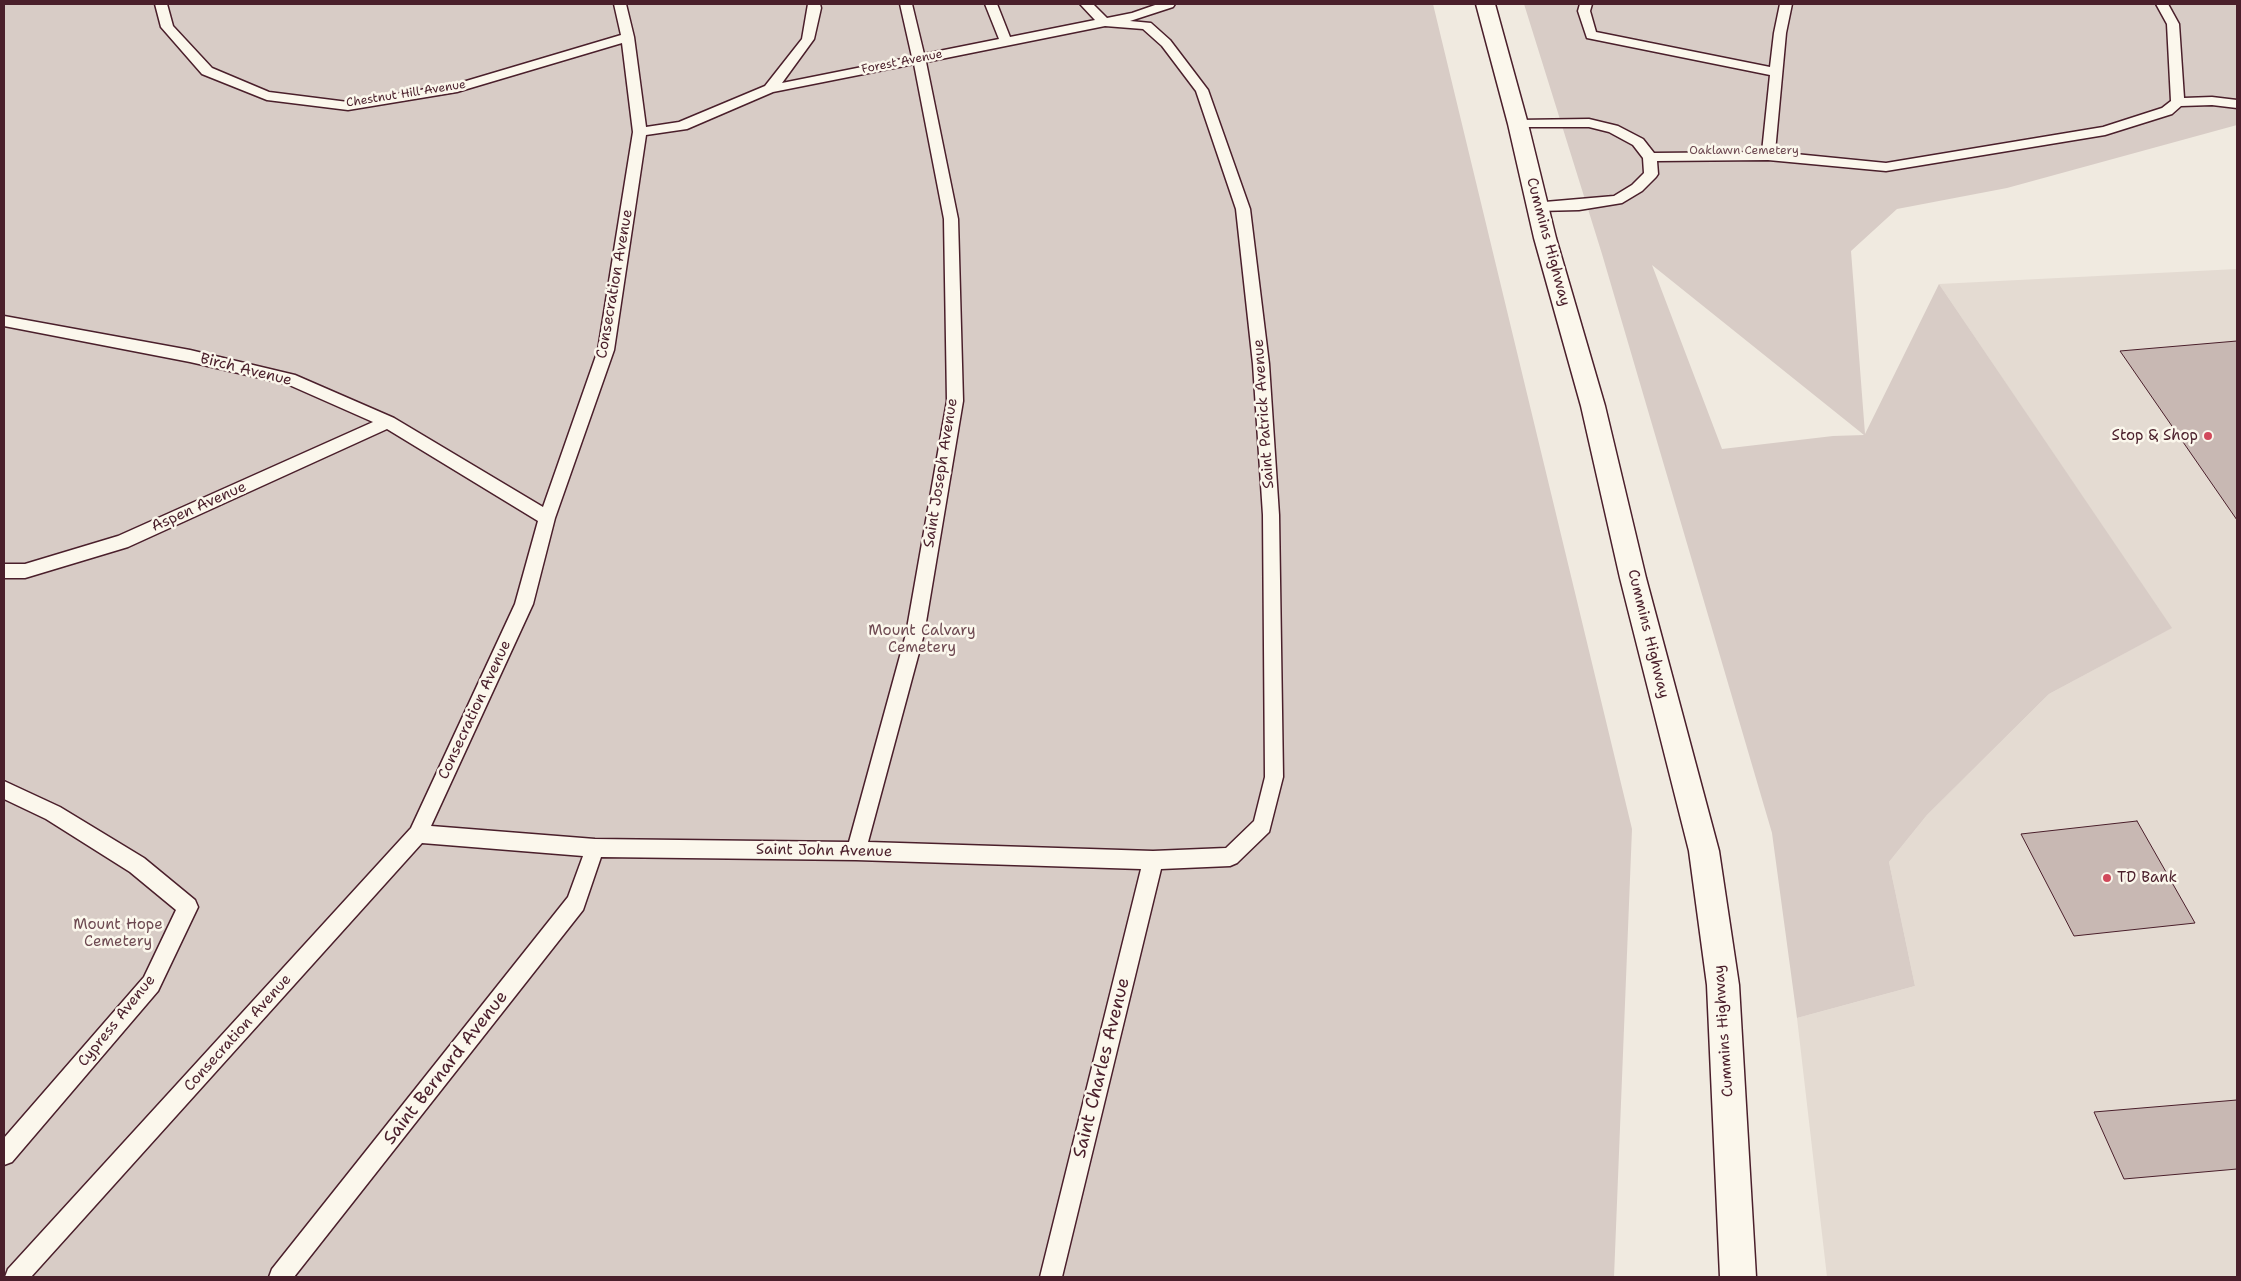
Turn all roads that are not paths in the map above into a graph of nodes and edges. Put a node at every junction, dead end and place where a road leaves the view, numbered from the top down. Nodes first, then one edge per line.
1 (161, 4) edge
2 (620, 4) edge
3 (814, 4) edge
4 (906, 4) edge
5 (991, 4) edge
6 (1086, 4) edge
7 (1169, 4) edge
8 (1485, 4) edge
9 (1586, 4) edge
10 (1786, 4) edge
11 (2162, 4) edge
12 (1104, 22) junction
13 (628, 37) junction
14 (1006, 42) junction
15 (919, 58) junction
16 (1776, 72) junction
17 (770, 89) junction
18 (2178, 102) junction
19 (2237, 104) edge
20 (1518, 124) junction
21 (640, 132) junction
22 (1768, 156) junction
23 (1650, 157) junction
24 (1538, 206) junction
25 (4, 322) edge
26 (388, 422) junction
27 (547, 518) junction
28 (4, 571) edge
29 (4, 790) edge
30 (418, 834) junction
31 (595, 848) junction
32 (856, 851) junction
33 (1230, 857) joint
34 (1153, 860) junction
35 (4, 1154) edge
36 (16, 1277) edge
37 (280, 1277) edge
38 (1051, 1277) edge
39 (1738, 1277) edge

1 - 13 lane, Chestnut Hill Avenue
2 - 13 lane, Consecration Avenue
3 - 17 lane
4 - 15 lane, Saint Joseph Avenue
5 - 14 lane
6 - 12 lane
7 - 12 lane, Forest Avenue
8 - 20 main road, Cummins Highway
9 - 16 lane
10 - 16 lane
11 - 18 lane
12 - 14 lane, Forest Avenue
12 - 33 lane, Saint Patrick Avenue
13 - 21 lane, Consecration Avenue
14 - 15 lane, Forest Avenue
15 - 17 lane, Forest Avenue
15 - 32 lane, Saint Joseph Avenue
16 - 22 lane
17 - 21 lane, Forest Avenue
18 - 19 lane
18 - 22 lane
20 - 23 lane
20 - 24 main road, Cummins Highway
21 - 27 lane, Consecration Avenue
22 - 23 lane
23 - 24 lane
24 - 39 main road, Cummins Highway
25 - 26 lane, Birch Avenue
26 - 27 lane, Birch Avenue
26 - 28 lane, Aspen Avenue
27 - 30 lane, Consecration Avenue
29 - 35 lane, Cypress Avenue
30 - 31 lane, Saint John Avenue
30 - 36 lane, Consecration Avenue
31 - 32 lane, Saint John Avenue
31 - 37 lane, Saint Bernard Avenue
32 - 34 lane, Saint John Avenue
33 - 34 lane, Saint John Avenue
34 - 38 lane, Saint Charles Avenue

